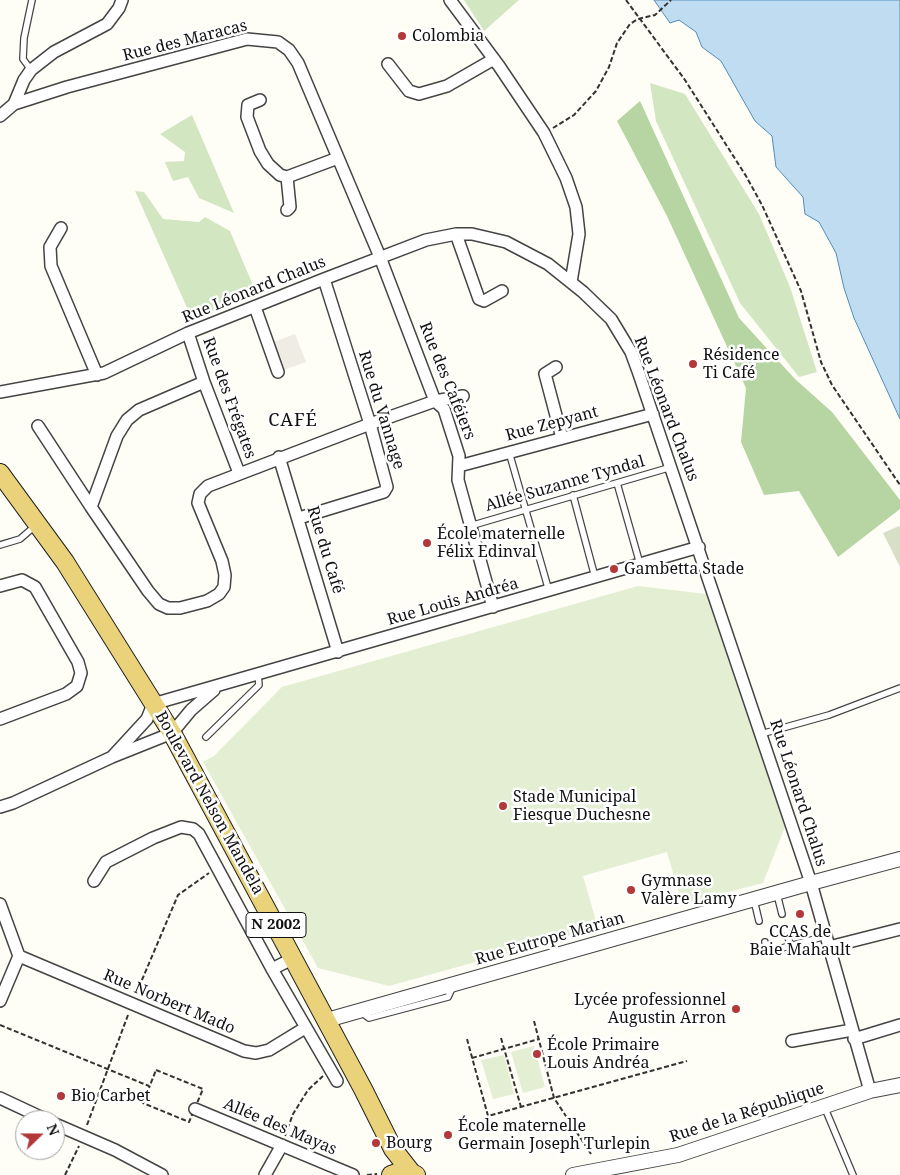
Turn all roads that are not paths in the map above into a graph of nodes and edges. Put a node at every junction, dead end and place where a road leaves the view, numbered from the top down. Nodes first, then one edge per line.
1 (32, 0) edge
2 (122, 0) edge
3 (450, 0) edge
4 (494, 59) junction
5 (388, 64) dead end
6 (31, 70) junction
7 (260, 100) dead end
8 (14, 104) junction
9 (0, 116) edge
10 (338, 158) junction
11 (287, 177) junction
12 (287, 210) dead end
13 (61, 228) dead end
14 (456, 234) junction
15 (380, 257) junction
16 (574, 257) junction
17 (556, 270) junction
18 (324, 279) junction
19 (570, 282) junction
20 (502, 292) dead end
21 (255, 307) junction
22 (188, 333) junction
23 (556, 367) dead end
24 (278, 372) dead end
25 (97, 375) junction
26 (204, 382) junction
27 (0, 392) edge
28 (463, 396) dead end
29 (435, 401) junction
30 (653, 414) junction
31 (370, 424) junction
32 (38, 426) dead end
33 (562, 438) junction
34 (509, 452) junction
35 (279, 457) junction
36 (459, 466) junction
37 (668, 468) dead end
38 (0, 473) edge
39 (238, 473) junction
40 (617, 483) junction
41 (573, 496) junction
42 (91, 507) junction
43 (526, 509) junction
44 (299, 518) junction
45 (38, 523) junction
46 (470, 526) junction
47 (0, 545) edge
48 (699, 547) junction
49 (640, 564) junction
50 (595, 578) junction
51 (0, 586) edge
52 (549, 591) junction
53 (493, 607) junction
54 (338, 652) junction
55 (258, 675) junction
56 (217, 687) junction
57 (900, 688) edge
58 (153, 704) junction
59 (0, 719) edge
60 (172, 733) junction
61 (761, 734) junction
62 (206, 737) dead end
63 (112, 757) junction
64 (0, 806) edge
65 (900, 859) edge
66 (94, 881) dead end
67 (810, 882) junction
68 (776, 894) junction
69 (754, 900) junction
70 (0, 904) edge
71 (782, 914) dead end
72 (759, 921) dead end
73 (786, 928) dead end
74 (900, 929) edge
75 (765, 942) dead end
76 (827, 942) junction
77 (790, 945) junction
78 (19, 956) junction
79 (294, 958) junction
80 (272, 969) junction
81 (0, 1000) edge
82 (327, 1020) junction
83 (900, 1025) edge
84 (305, 1028) junction
85 (853, 1034) junction
86 (792, 1041) dead end
87 (337, 1081) dead end
88 (900, 1085) edge
89 (870, 1091) junction
90 (0, 1098) edge
91 (824, 1106) junction
92 (195, 1109) road end
93 (26, 1110) edge
94 (65, 1128) edge
95 (282, 1145) junction
96 (393, 1149) junction
97 (414, 1173) edge
98 (162, 1175) edge
99 (265, 1175) edge
100 (353, 1175) edge
101 (390, 1175) edge
102 (573, 1175) edge
103 (853, 1175) edge

1 - 6 lane
2 - 6 street
3 - 4 street
4 - 5 street
4 - 16 street
6 - 8 street
7 - 11 street
8 - 9 street
8 - 10 street, Rue des Maracas
10 - 11 street
10 - 15 street, Rue des Maracas
11 - 12 street
13 - 25 street
14 - 15 street, Rue Léonard Chalus
14 - 17 street, Rue Léonard Chalus
14 - 20 street
15 - 18 street, Rue Léonard Chalus
15 - 29 street, Rue des Caféiers
16 - 17 street
16 - 19 street
17 - 19 street, Rue Léonard Chalus
18 - 21 street, Rue Léonard Chalus
18 - 31 street, Rue du Vannage
19 - 30 street, Rue Léonard Chalus
21 - 22 street, Rue Léonard Chalus
21 - 24 street
22 - 25 street, Rue Léonard Chalus
22 - 26 street, Rue des Frégates
23 - 33 street
25 - 27 street, Rue Léonard Chalus
26 - 39 street, Rue des Frégates
26 - 42 street
28 - 29 street
29 - 31 street
29 - 36 street, Rue des Caféiers
30 - 33 street, Rue Zepyant
30 - 48 street, Rue Léonard Chalus
31 - 35 street
31 - 44 street, Rue du Vannage
32 - 42 street
33 - 34 street, Rue Zepyant
34 - 36 street, Rue Zepyant
34 - 43 lane
35 - 39 street
35 - 44 street, Rue du Café
36 - 46 street, Rue des Caféiers
37 - 40 lane, Allée Suzanne Tyndal
38 - 45 main road, Boulevard Nelson Mandela / N 2002
39 - 42 street
40 - 41 lane, Allée Suzanne Tyndal
40 - 49 lane
41 - 43 lane, Allée Suzanne Tyndal
41 - 50 lane
43 - 46 lane, Allée Suzanne Tyndal
43 - 52 lane
44 - 54 street, Rue du Café
45 - 47 lane
45 - 58 main road, Boulevard Nelson Mandela / N 2002
46 - 53 street, Rue des Caféiers
48 - 49 street, Rue Louis Andréa
48 - 61 street, Rue Léonard Chalus
49 - 50 street, Rue Louis Andréa
50 - 52 street, Rue Louis Andréa
51 - 59 street
52 - 53 street, Rue Louis Andréa
53 - 54 street, Rue Louis Andréa
54 - 55 street, Rue Louis Andréa
55 - 56 street, Rue Louis Andréa
55 - 62 lane
56 - 58 street, Rue Louis Andréa
56 - 60 street, Rue Louis Andréa
57 - 61 lane
58 - 60 main road, Boulevard Nelson Mandela / N 2002
58 - 63 street
60 - 63 street
60 - 79 main road, Boulevard Nelson Mandela / N 2002
61 - 67 street, Rue Léonard Chalus
63 - 64 street
65 - 67 street, Rue Eutrope Marian
66 - 80 street
67 - 68 street, Rue Eutrope Marian
67 - 76 street, Rue Léonard Chalus
68 - 69 street, Rue Eutrope Marian
68 - 71 lane
69 - 72 lane
69 - 82 street, Rue Eutrope Marian
70 - 78 street
73 - 77 lane
74 - 76 street
75 - 77 lane
76 - 77 lane
76 - 85 street, Rue Léonard Chalus
78 - 81 street
78 - 84 street, Rue Norbert Mado
79 - 80 street
79 - 82 main road, Boulevard Nelson Mandela / N 2002
80 - 84 street
82 - 96 main road, Boulevard Nelson Mandela / N 2002
83 - 85 street
84 - 87 street
85 - 86 street
85 - 89 street, Rue Léonard Chalus
88 - 89 street, Rue de la République
89 - 91 street, Rue de la République
90 - 93 street
91 - 102 street, Rue de la République
91 - 103 lane
92 - 95 street, Allée des Mayas
94 - 98 street
95 - 99 street
95 - 100 street, Allée des Mayas
96 - 97 main road, Boulevard Nelson Mandela / N 2002
96 - 101 main road
97 - 101 main road

